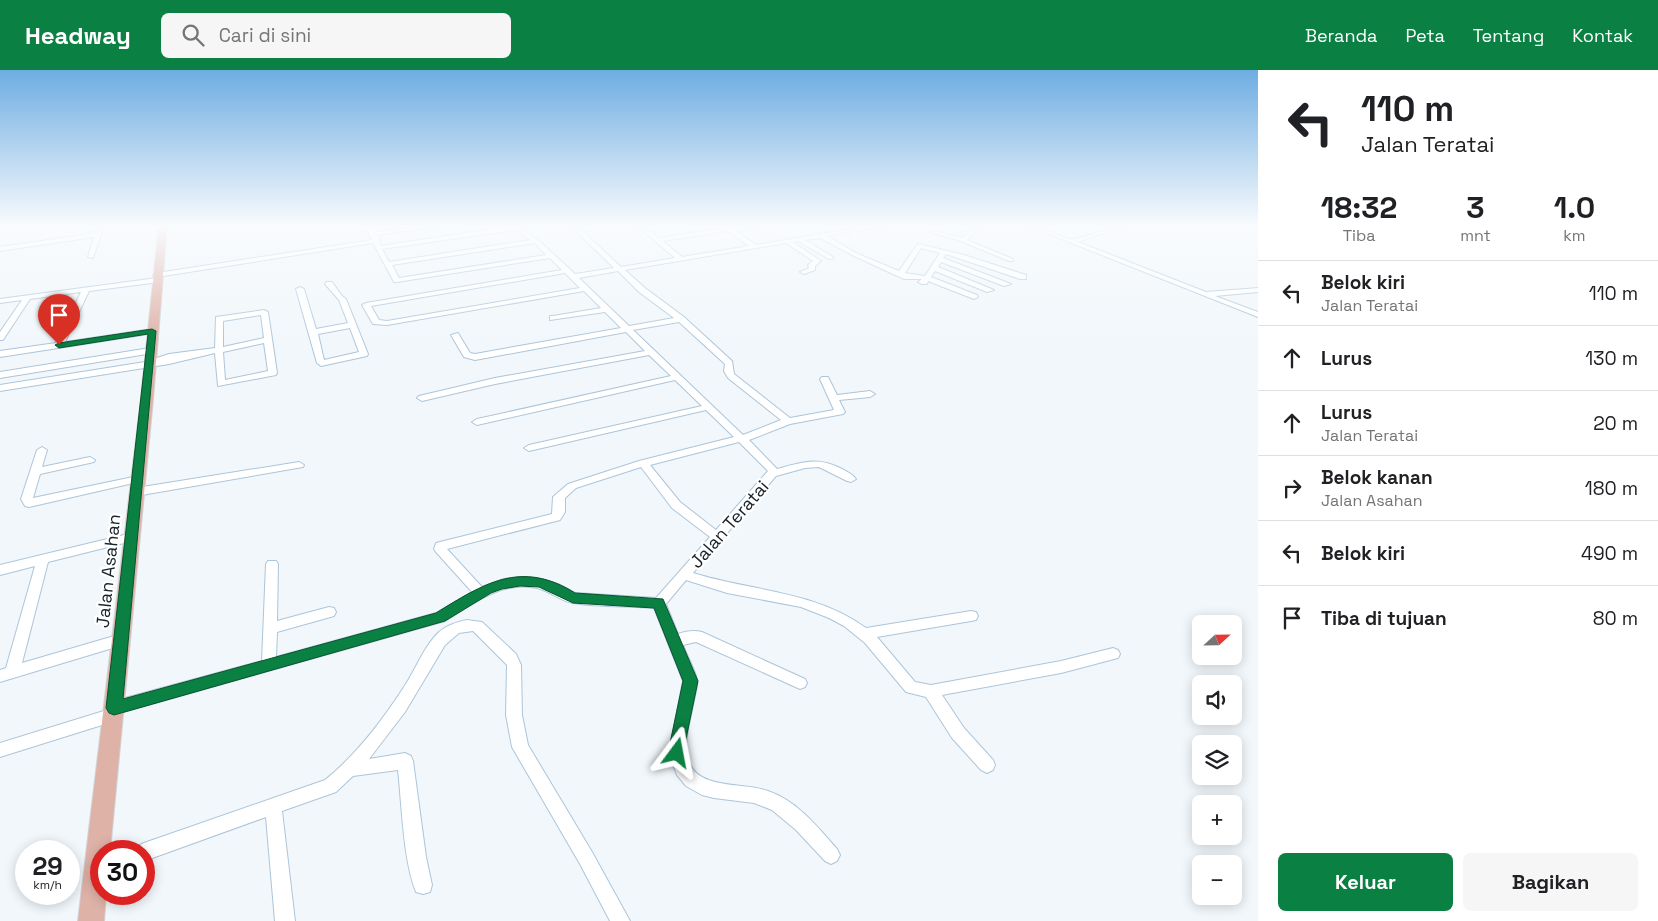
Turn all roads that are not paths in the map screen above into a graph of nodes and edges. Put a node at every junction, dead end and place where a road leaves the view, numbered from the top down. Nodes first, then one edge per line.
1 (387, 264) edge
2 (160, 265) edge
3 (246, 265) edge
4 (494, 265) edge
5 (559, 265) edge
6 (614, 265) edge
7 (645, 265) edge
8 (812, 265) edge
9 (878, 265) edge
10 (906, 265) edge
11 (936, 265) edge
12 (954, 265) edge
13 (983, 265) edge
14 (1130, 265) edge
15 (934, 268) junction
16 (618, 269) junction
17 (804, 272) dead end
18 (569, 274) junction
19 (900, 274) junction
20 (157, 278) junction
21 (927, 278) junction
22 (1023, 278) dead end
23 (329, 284) dead end
24 (1006, 284) dead end
25 (300, 289) dead end
26 (585, 289) junction
27 (86, 290) junction
28 (990, 290) dead end
29 (1258, 290) edge
30 (1206, 294) junction
31 (974, 297) dead end
32 (27, 298) junction
33 (0, 301) edge
34 (1258, 307) edge
35 (606, 309) junction
36 (1242, 309) junction
37 (1258, 315) edge
38 (553, 318) dead end
39 (682, 319) junction
40 (352, 324) junction
41 (627, 329) junction
42 (152, 331) junction
43 (313, 332) junction
44 (455, 335) dead end
45 (0, 338) edge
46 (268, 340) junction
47 (59, 345) junction
48 (219, 350) junction
49 (651, 352) junction
50 (0, 354) edge
51 (150, 357) junction
52 (0, 375) edge
53 (677, 377) junction
54 (826, 378) dead end
55 (0, 388) edge
56 (870, 394) dead end
57 (422, 398) dead end
58 (835, 398) junction
59 (708, 407) junction
60 (788, 421) junction
61 (477, 422) dead end
62 (742, 438) junction
63 (530, 448) dead end
64 (42, 450) dead end
65 (90, 460) dead end
66 (644, 463) junction
67 (299, 465) dead end
68 (36, 472) junction
69 (772, 474) junction
70 (851, 479) dead end
71 (137, 486) junction
72 (132, 537) junction
73 (718, 537) junction
74 (43, 559) junction
75 (272, 564) dead end
76 (0, 570) edge
77 (685, 575) junction
78 (480, 593) junction
79 (659, 603) junction
80 (330, 612) dead end
81 (971, 616) dead end
82 (270, 628) junction
83 (864, 634) junction
84 (121, 640) junction
85 (674, 642) junction
86 (1113, 654) dead end
87 (269, 665) junction
88 (6, 675) edge
89 (800, 683) dead end
90 (932, 691) junction
91 (114, 712) junction
92 (0, 750) edge
93 (987, 765) dead end
94 (350, 769) junction
95 (273, 806) junction
96 (102, 840) edge
97 (155, 848) edge
98 (831, 855) dead end
99 (423, 885) dead end
100 (93, 905) edge
101 (91, 921) edge
102 (285, 921) edge
103 (620, 921) edge

1 - 4 street
2 - 20 main road, Jalan Asahan
3 - 20 street
5 - 18 street, Jalan Teratai
6 - 16 street
7 - 16 street
8 - 17 street
9 - 19 street
10 - 19 street
11 - 15 street
12 - 24 street
13 - 22 street
14 - 30 street
15 - 21 street
15 - 28 street
16 - 18 street
16 - 39 street
18 - 26 street, Jalan Teratai
18 - 26 street
19 - 21 street
20 - 27 street
20 - 42 main road, Jalan Asahan
21 - 31 street
23 - 40 street
25 - 43 street
26 - 35 street, Jalan Teratai
27 - 32 street
27 - 47 street
29 - 30 street
30 - 36 street
32 - 33 street
32 - 45 street
34 - 36 street
35 - 38 street
35 - 41 street, Jalan Teratai
36 - 37 street
39 - 41 street
39 - 60 street
40 - 43 street
40 - 43 street
41 - 44 street
41 - 49 street, Jalan Teratai
42 - 47 street
42 - 51 main road, Jalan Asahan
46 - 48 street
46 - 48 street
46 - 48 street
47 - 50 street
48 - 51 street
49 - 53 street, Jalan Teratai
49 - 57 street
51 - 52 street
51 - 55 street
51 - 71 main road, Jalan Asahan
53 - 59 street, Jalan Teratai
53 - 61 street
54 - 58 street
56 - 58 street
58 - 60 street
59 - 62 street, Jalan Teratai
59 - 63 street
60 - 62 street
62 - 66 street
62 - 69 street, Jalan Teratai
64 - 68 street
65 - 68 street
66 - 73 street
66 - 78 street
67 - 71 street
68 - 71 street
69 - 70 street
69 - 73 street, Jalan Teratai
71 - 72 main road, Jalan Asahan
72 - 74 street
72 - 84 main road, Jalan Asahan
73 - 77 street, Jalan Teratai
74 - 76 street
74 - 88 street
75 - 82 street
77 - 79 street, Jalan Teratai
77 - 83 street
78 - 79 street
78 - 87 street
79 - 85 street
80 - 82 street
81 - 83 street
82 - 87 street
83 - 90 street
84 - 88 street
84 - 91 main road, Jalan Asahan
85 - 89 street
85 - 98 street
86 - 90 street
87 - 91 street
90 - 93 street
91 - 92 street
91 - 96 main road, Jalan Asahan
94 - 95 street
94 - 99 street
94 - 103 street
95 - 97 street
95 - 102 street
100 - 101 main road, Jalan Asahan

